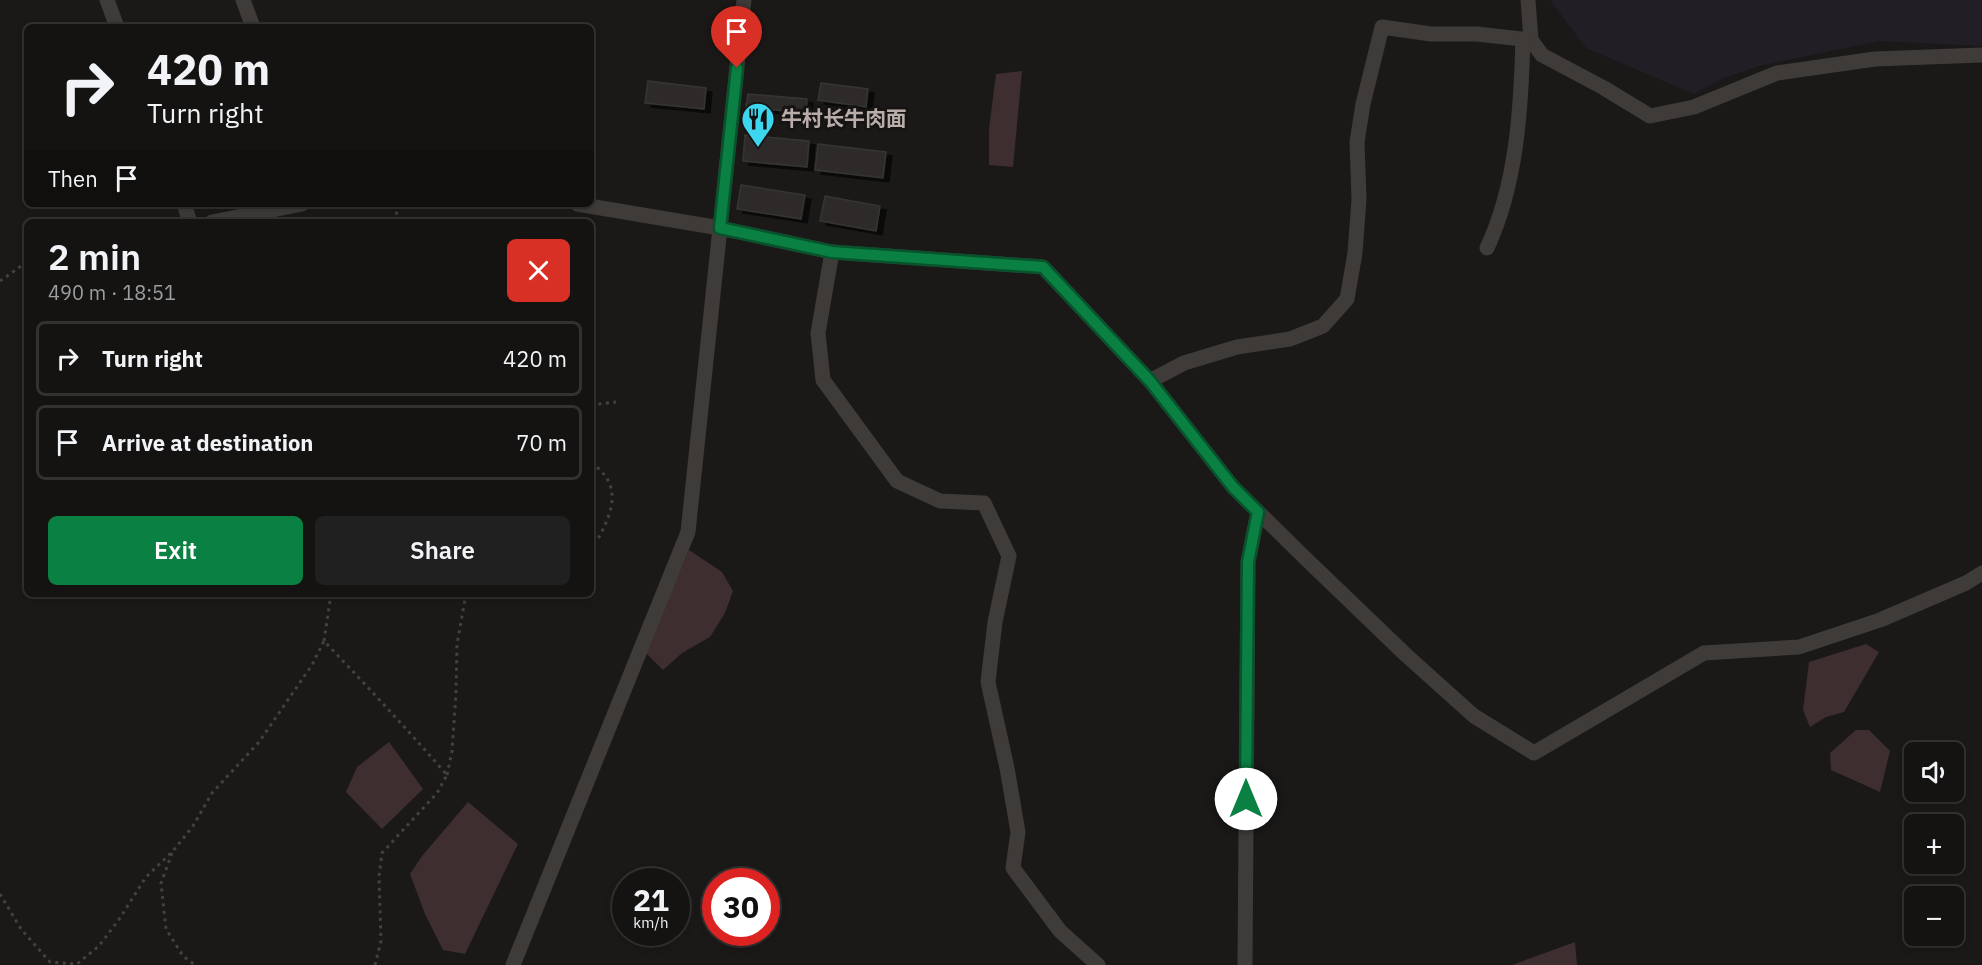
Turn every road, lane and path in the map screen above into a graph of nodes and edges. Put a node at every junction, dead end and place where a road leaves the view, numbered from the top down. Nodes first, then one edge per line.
1 (107, 0) edge
2 (243, 0) edge
3 (744, 0) edge
4 (1528, 0) edge
5 (116, 24) edge
6 (252, 24) edge
7 (1527, 39) junction
8 (1982, 55) edge
9 (287, 207) edge
10 (594, 207) edge
11 (227, 219) edge
12 (720, 228) junction
13 (1486, 249) dead end
14 (832, 252) junction
15 (24, 264) edge
16 (0, 281) edge
17 (1150, 381) junction
18 (615, 402) dead end
19 (594, 405) edge
20 (594, 465) edge
21 (1258, 512) junction
22 (598, 539) dead end
23 (1982, 573) edge
24 (331, 597) edge
25 (465, 597) edge
26 (324, 641) junction
27 (447, 775) junction
28 (173, 852) junction
29 (0, 894) edge
30 (195, 965) edge
31 (375, 965) edge
32 (513, 965) edge
33 (1098, 965) edge
34 (1245, 965) edge

1 - 5 street
2 - 6 street
3 - 12 street
4 - 7 street
7 - 8 street
7 - 13 street
7 - 17 street
9 - 11 street
10 - 12 street
12 - 14 street
12 - 32 street
14 - 17 street
14 - 33 street
15 - 16 path
17 - 21 street
18 - 19 path
20 - 22 path
21 - 23 street
21 - 34 street
24 - 26 path
25 - 27 path
26 - 27 path
26 - 28 path
27 - 31 path
28 - 29 path
28 - 30 path

